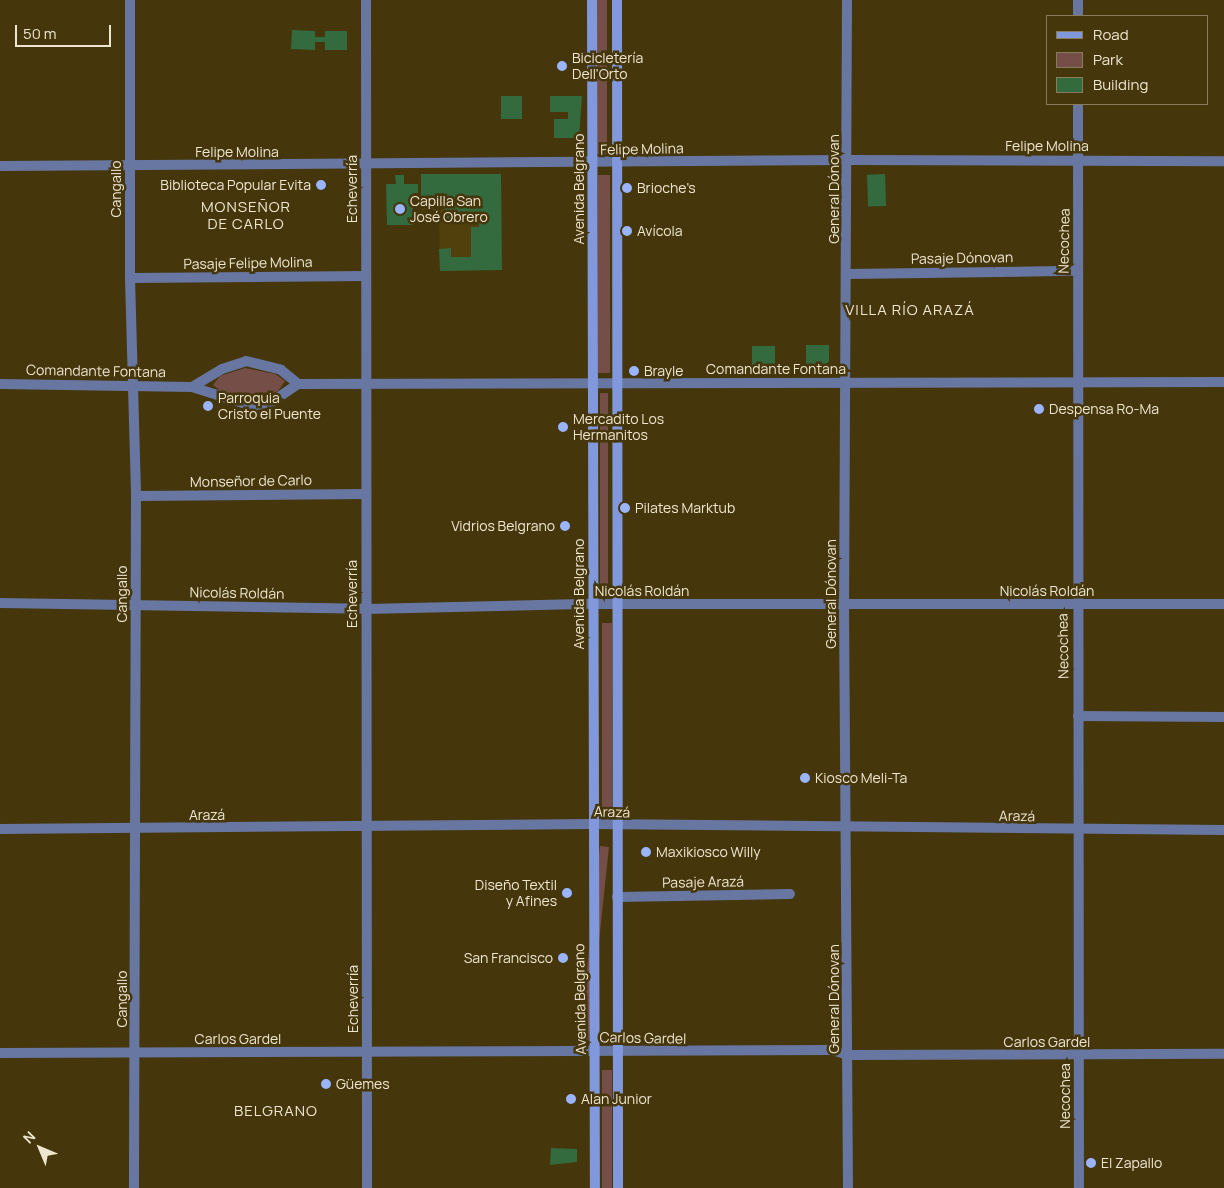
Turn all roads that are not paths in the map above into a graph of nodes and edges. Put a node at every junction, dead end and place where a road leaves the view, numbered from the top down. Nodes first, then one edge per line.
1 (130, 0) edge
2 (366, 0) edge
3 (592, 0) edge
4 (617, 0) edge
5 (847, 0) edge
6 (1078, 0) edge
7 (1078, 15) edge
8 (1078, 105) edge
9 (848, 160) junction
10 (1078, 160) junction
11 (1224, 161) edge
12 (592, 163) junction
13 (618, 163) junction
14 (366, 165) junction
15 (0, 166) edge
16 (129, 166) junction
17 (1077, 271) junction
18 (848, 274) junction
19 (366, 276) junction
20 (130, 278) junction
21 (1078, 381) junction
22 (593, 382) junction
23 (617, 382) junction
24 (1224, 382) edge
25 (366, 383) junction
26 (847, 383) junction
27 (0, 384) edge
28 (133, 384) junction
29 (298, 384) junction
30 (192, 387) junction
31 (366, 494) junction
32 (136, 496) junction
33 (0, 603) edge
34 (135, 604) junction
35 (592, 604) junction
36 (844, 604) junction
37 (1076, 604) junction
38 (1224, 604) edge
39 (616, 605) junction
40 (366, 609) junction
41 (1078, 716) junction
42 (1224, 717) edge
43 (592, 824) junction
44 (617, 826) junction
45 (366, 828) junction
46 (847, 828) junction
47 (0, 829) edge
48 (135, 829) junction
49 (1224, 830) edge
50 (1079, 831) junction
51 (790, 894) dead end
52 (617, 897) junction
53 (594, 1051) junction
54 (135, 1052) junction
55 (0, 1053) edge
56 (367, 1053) junction
57 (618, 1053) junction
58 (1224, 1054) edge
59 (848, 1055) junction
60 (1079, 1056) junction
61 (134, 1188) edge
62 (367, 1188) edge
63 (595, 1188) edge
64 (618, 1188) edge
65 (848, 1188) edge
66 (1079, 1188) edge

1 - 16 street, Cangallo
2 - 14 street, Echeverría
3 - 12 main road, Avenida Belgrano
4 - 13 main road
5 - 9 street, General Dónovan
6 - 7 street
8 - 10 street, Necochea
9 - 10 street, Felipe Molina
9 - 13 street, Felipe Molina
9 - 18 street, General Dónovan
10 - 11 street, Felipe Molina
10 - 17 street, Necochea
12 - 13 street, Felipe Molina
12 - 14 street, Felipe Molina
12 - 22 main road, Avenida Belgrano
13 - 23 main road
14 - 16 street, Felipe Molina
14 - 19 street, Echeverría
15 - 16 street, Felipe Molina
16 - 20 street, Cangallo
17 - 18 street, Pasaje Dónovan
17 - 21 street, Necochea
18 - 26 street, General Dónovan
19 - 20 street, Pasaje Felipe Molina
19 - 25 street, Echeverría
20 - 28 street, Cangallo
21 - 24 street, Comandante Fontana
21 - 26 street, Comandante Fontana
21 - 37 street, Necochea
22 - 23 street, Comandante Fontana
22 - 25 street, Comandante Fontana
22 - 35 main road, Avenida Belgrano
23 - 26 street, Comandante Fontana
23 - 39 main road
25 - 29 street, Comandante Fontana
25 - 31 street, Echeverría
26 - 36 street, General Dónovan
27 - 28 street, Comandante Fontana
28 - 30 street, Comandante Fontana
28 - 32 street, Cangallo
29 - 30 street, Comandante Fontana
29 - 30 street
31 - 32 street, Monseñor de Carlo
31 - 40 street, Echeverría
32 - 34 street, Cangallo
33 - 34 street, Nicolás Roldán
34 - 40 street, Nicolás Roldán
34 - 48 street, Cangallo
35 - 39 street, Nicolás Roldán
35 - 40 street, Nicolás Roldán
35 - 43 main road, Avenida Belgrano
36 - 37 street, Nicolás Roldán
36 - 39 street, Nicolás Roldán
36 - 46 street, General Dónovan
37 - 38 street, Nicolás Roldán
37 - 41 street, Necochea
39 - 44 main road
40 - 45 street, Echeverría
41 - 42 street
41 - 50 street, Necochea
43 - 44 street, Arazá
43 - 45 street, Arazá
43 - 53 main road, Avenida Belgrano
44 - 46 street, Arazá
44 - 52 main road
45 - 48 street, Arazá
45 - 56 street, Echeverría
46 - 50 street, Arazá
46 - 59 street, General Dónovan
47 - 48 street, Arazá
48 - 54 street, Cangallo
49 - 50 street, Arazá
50 - 60 street, Necochea
51 - 52 street, Pasaje Arazá
52 - 57 main road
53 - 56 street, Carlos Gardel
53 - 57 street, Carlos Gardel
53 - 63 main road, Avenida Belgrano
54 - 55 street, Carlos Gardel
54 - 56 street, Carlos Gardel
54 - 61 street, Cangallo
56 - 62 street, Echeverría
57 - 59 street, Carlos Gardel
57 - 64 main road
58 - 60 street, Carlos Gardel
59 - 60 street, Carlos Gardel
59 - 65 street, General Dónovan
60 - 66 street, Necochea

